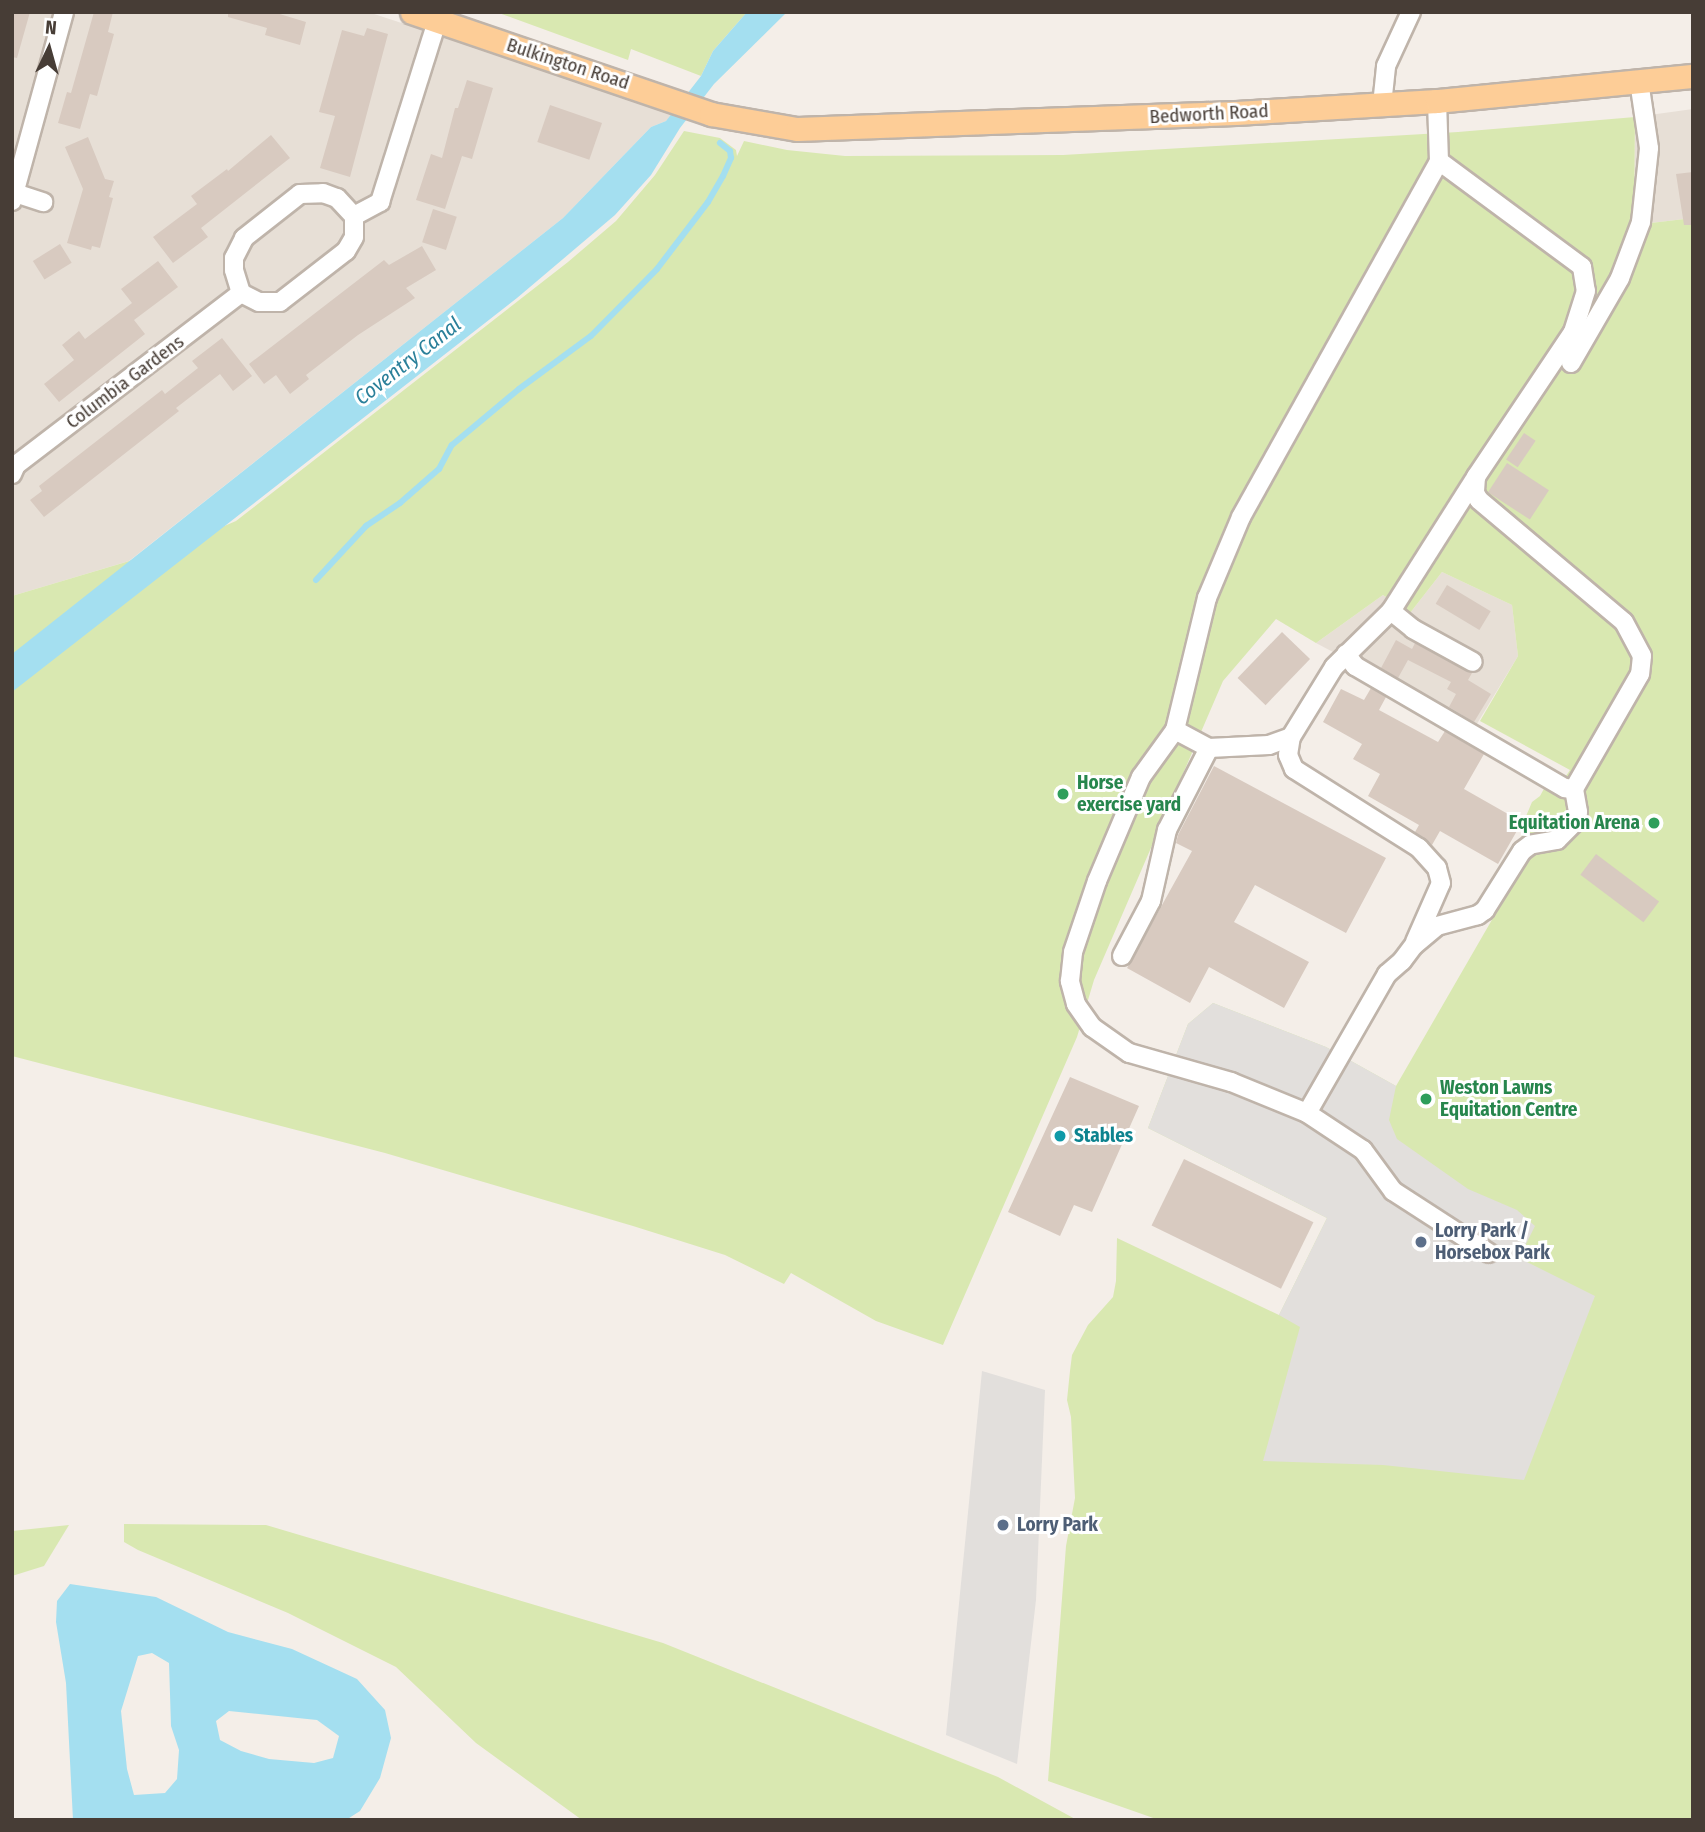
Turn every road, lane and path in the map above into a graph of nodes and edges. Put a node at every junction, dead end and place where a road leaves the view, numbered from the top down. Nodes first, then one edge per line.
1 (64, 12) edge
2 (412, 12) edge
3 (1411, 12) edge
4 (437, 21) junction
5 (1693, 76) edge
6 (1639, 81) junction
7 (1437, 101) junction
8 (1382, 104) junction
9 (718, 115) joint
10 (1439, 161) junction
11 (13, 195) edge
12 (43, 202) dead end
13 (354, 216) junction
14 (241, 293) junction
15 (1571, 363) dead end
16 (12, 474) edge
17 (1476, 477) junction
18 (1391, 611) junction
19 (1346, 654) junction
20 (1473, 662) dead end
21 (1175, 730) junction
22 (1291, 737) junction
23 (1209, 748) junction
24 (1574, 789) junction
25 (1413, 945) junction
26 (1122, 956) dead end
27 (1307, 1113) junction
28 (1489, 1253) dead end

1 - 11 street
2 - 4 main road, Bulkington Road
3 - 8 street
4 - 9 main road, Bulkington Road
4 - 13 street
5 - 6 main road, Bedworth Road
6 - 7 main road, Bedworth Road
6 - 15 street
7 - 8 main road, Bedworth Road
7 - 10 street
8 - 9 main road, Bedworth Road
10 - 17 street
10 - 21 street
11 - 12 street
13 - 14 street
13 - 14 street
14 - 16 street, Columbia Gardens
17 - 18 street
17 - 24 street
18 - 19 street
18 - 20 street
19 - 22 street
19 - 24 street
21 - 23 street
21 - 27 street
22 - 23 street
22 - 25 street
23 - 26 street
24 - 25 street
25 - 27 street
27 - 28 street

